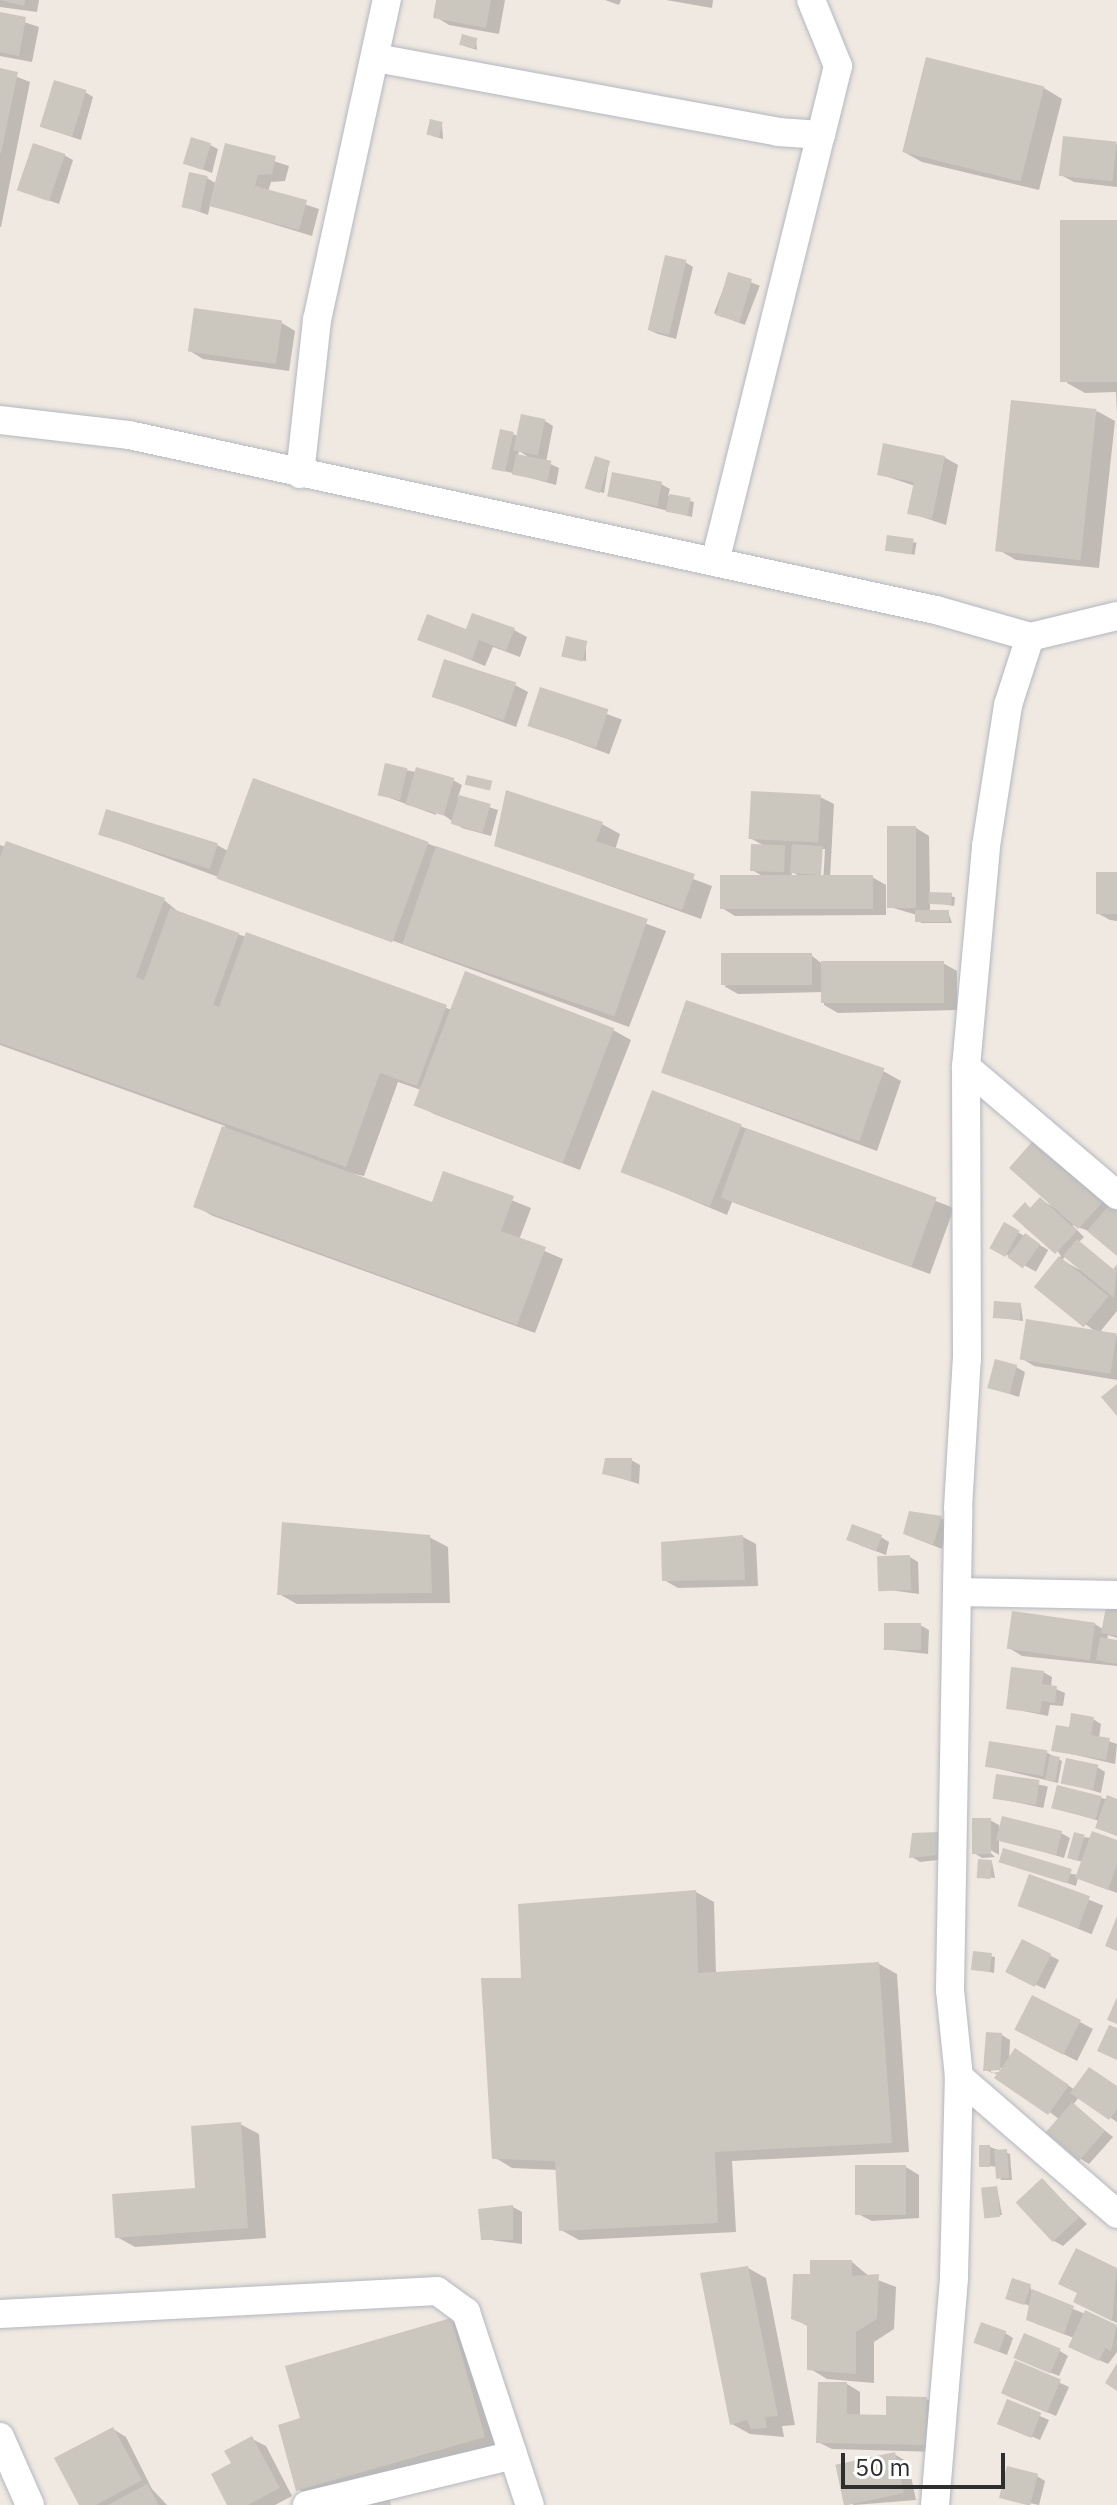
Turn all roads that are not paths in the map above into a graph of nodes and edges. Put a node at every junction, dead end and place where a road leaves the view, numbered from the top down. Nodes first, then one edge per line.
1 (387, 0) edge
2 (811, 0) edge
3 (376, 58) junction
4 (821, 135) junction
5 (0, 420) edge
6 (300, 474) junction
7 (715, 562) junction
8 (1117, 616) edge
9 (1030, 637) junction
10 (966, 1067) junction
11 (1117, 1195) edge
12 (957, 1592) junction
13 (1117, 1595) edge
14 (959, 2077) junction
15 (1117, 2214) edge
16 (0, 2314) edge
17 (0, 2437) edge
18 (513, 2455) junction
19 (30, 2505) edge
20 (307, 2505) edge
21 (530, 2505) edge
22 (935, 2505) edge

1 - 3 street
2 - 4 street
3 - 4 street
3 - 6 street
4 - 7 street
5 - 6 street
6 - 7 street
7 - 9 street
8 - 9 street
9 - 10 street
10 - 11 street
10 - 12 street
12 - 13 street
12 - 14 street
14 - 15 street
14 - 22 street
16 - 18 street
17 - 19 street
18 - 20 street
18 - 21 street

